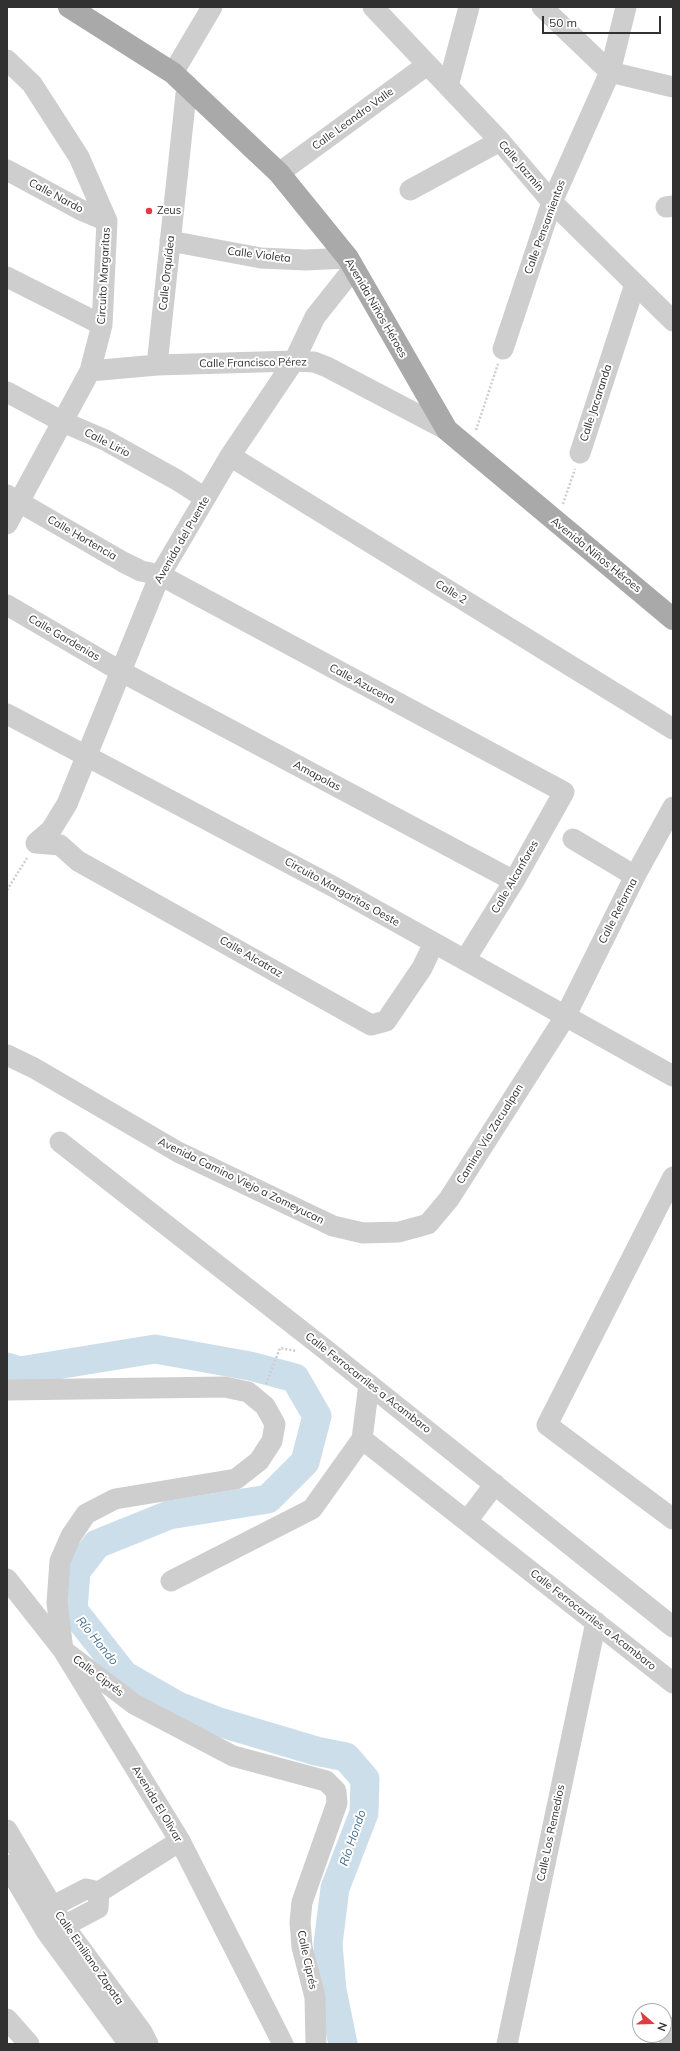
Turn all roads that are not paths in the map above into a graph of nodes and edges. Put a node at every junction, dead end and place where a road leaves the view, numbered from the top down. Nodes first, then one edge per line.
1 (69, 7) edge
2 (212, 7) edge
3 (374, 7) edge
4 (469, 7) edge
5 (542, 7) edge
6 (626, 7) edge
7 (7, 60) edge
8 (427, 65) junction
9 (610, 72) junction
10 (180, 79) junction
11 (448, 86) junction
12 (673, 87) edge
13 (500, 141) junction
14 (7, 170) edge
15 (279, 173) junction
16 (410, 190) dead end
17 (552, 202) junction
18 (107, 221) junction
19 (170, 241) junction
20 (350, 263) junction
21 (7, 277) edge
22 (635, 284) junction
23 (673, 321) edge
24 (102, 325) junction
25 (503, 349) road end
26 (294, 361) junction
27 (157, 365) junction
28 (90, 371) junction
29 (7, 392) edge
30 (63, 422) junction
31 (447, 430) junction
32 (580, 453) road end
33 (230, 456) junction
34 (13, 498) edge
35 (205, 498) junction
36 (7, 524) edge
37 (160, 575) junction
38 (7, 605) edge
39 (673, 619) edge
40 (120, 671) junction
41 (7, 714) edge
42 (673, 729) edge
43 (85, 755) junction
44 (564, 792) joint
45 (673, 807) edge
46 (573, 839) dead end
47 (36, 843) joint
48 (635, 876) junction
49 (514, 881) junction
50 (434, 943) junction
51 (465, 960) junction
52 (565, 1017) junction
53 (7, 1055) edge
54 (673, 1076) edge
55 (60, 1142) dead end
56 (673, 1177) edge
57 (399, 1232) joint
58 (369, 1384) junction
59 (7, 1390) edge
60 (362, 1439) junction
61 (495, 1484) junction
62 (673, 1519) edge
63 (467, 1521) junction
64 (7, 1579) edge
65 (171, 1581) dead end
66 (596, 1622) junction
67 (673, 1627) edge
68 (63, 1650) junction
69 (673, 1683) edge
70 (7, 1830) edge
71 (180, 1841) junction
72 (7, 1865) edge
73 (99, 1892) junction
74 (53, 1906) junction
75 (64, 1926) junction
76 (8, 2017) edge
77 (673, 2027) edge
78 (137, 2041) edge
79 (29, 2044) edge
80 (283, 2044) edge
81 (316, 2044) edge
82 (507, 2044) edge
83 (669, 2044) edge

1 - 10 main road, Avenida Niños Héroes
2 - 10 street
3 - 8 street, Calle Jazmín
4 - 11 street
5 - 9 street
6 - 9 street, Calle Pensamientos
7 - 18 street, Circuito Margaritas
8 - 11 street, Calle Jazmín
8 - 15 street, Calle Leandro Valle
9 - 12 street
9 - 17 street, Calle Pensamientos
10 - 15 main road, Avenida Niños Héroes
10 - 19 street, Calle Orquídea
11 - 13 street, Calle Jazmín
13 - 16 street
13 - 17 street, Calle Jazmín
14 - 18 street, Calle Nardo
15 - 20 main road, Avenida Niños Héroes
17 - 22 street, Calle Jazmín
17 - 25 street, Calle Pensamientos
18 - 24 street, Circuito Margaritas
19 - 20 street, Calle Violeta
19 - 27 street, Calle Orquídea
20 - 26 street, Avenida del Puente
20 - 31 main road, Avenida Niños Héroes
21 - 24 street
22 - 23 street, Calle Jazmín
22 - 32 street, Calle Jacaranda
24 - 28 street, Circuito Margaritas
26 - 27 street, Calle Francisco Pérez
26 - 31 street, Calle Francisco Pérez
26 - 33 street, Avenida del Puente
27 - 28 street, Calle Francisco Pérez
28 - 30 street, Circuito Margaritas
29 - 30 street, Calle Lirio
30 - 34 street, Circuito Margaritas
30 - 35 street, Calle Lirio
31 - 39 main road, Avenida Niños Héroes
33 - 35 street, Avenida del Puente
33 - 42 street, Calle 2
34 - 36 street, Circuito Margaritas
34 - 37 street, Calle Hortencia
35 - 37 street, Avenida del Puente
37 - 40 street, Avenida del Puente
37 - 44 street, Calle Azucena
38 - 40 street, Calle Gardenias
40 - 43 street, Avenida del Puente
40 - 49 street, Amapolas
41 - 43 street, Circuito Margaritas Oeste
43 - 47 street, Avenida del Puente
43 - 50 street, Circuito Margaritas Oeste
44 - 49 street, Calle Alcanfores
45 - 48 street, Calle Reforma
46 - 48 street
47 - 50 street, Calle Alcatraz
48 - 52 street, Calle Reforma
49 - 51 street, Calle Alcanfores
50 - 51 street, Circuito Margaritas Oeste
51 - 52 street, Circuito Margaritas Oeste
52 - 54 street, Circuito Margaritas Oeste
52 - 57 street, Camino Vía Zacualpan
53 - 57 street, Avenida Camino Viejo a Zomeyucan
55 - 58 street, Calle Ferrocarriles a Acambaro
56 - 62 street
58 - 60 street
58 - 61 street, Calle Ferrocarriles a Acambaro
59 - 68 street, Calle Ciprés
60 - 63 street, Calle Ferrocarriles a Acambaro
60 - 65 street
61 - 63 street
61 - 67 street, Calle Ferrocarriles a Acambaro
63 - 66 street, Calle Ferrocarriles a Acambaro
64 - 68 street, Avenida El Olivar
66 - 69 street, Calle Ferrocarriles a Acambaro
66 - 82 street, Calle Los Remedios
68 - 71 street, Avenida El Olivar
68 - 81 street, Calle Ciprés
70 - 74 street, Calle Emiliano Zapata
71 - 73 street
71 - 80 street, Avenida El Olivar
72 - 78 street, Calle Emiliano Zapata
73 - 74 street
73 - 75 street
74 - 75 street, Calle Emiliano Zapata
75 - 78 street, Calle Emiliano Zapata
76 - 79 street
77 - 83 street

